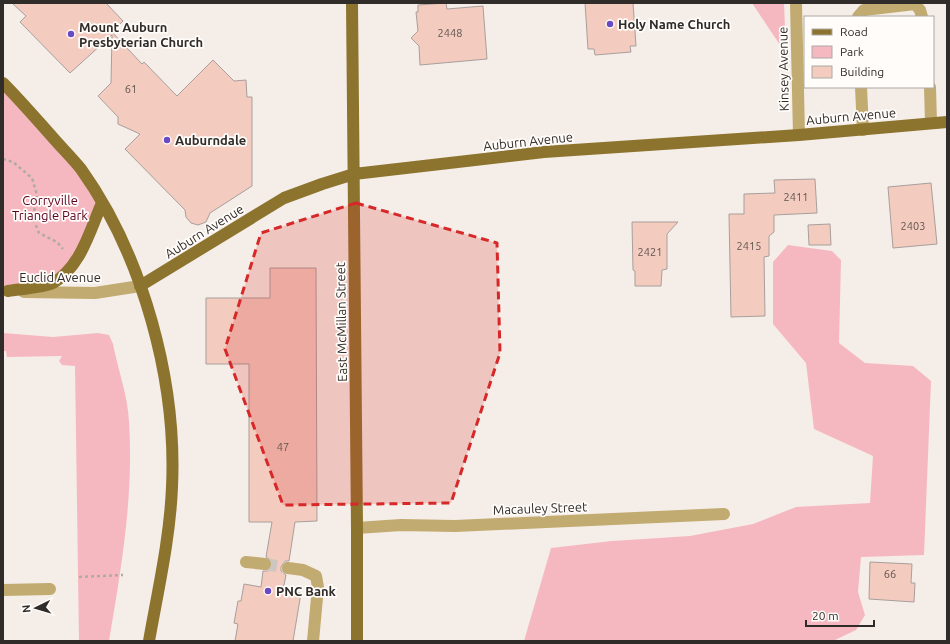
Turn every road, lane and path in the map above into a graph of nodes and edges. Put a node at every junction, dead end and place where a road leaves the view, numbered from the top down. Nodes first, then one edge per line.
1 (352, 3) edge
2 (796, 3) edge
3 (859, 16) edge
4 (922, 16) edge
5 (3, 83) edge
6 (860, 88) edge
7 (930, 88) edge
8 (947, 122) edge
9 (931, 123) junction
10 (862, 130) junction
11 (799, 135) junction
12 (3, 159) edge
13 (354, 174) junction
14 (102, 203) junction
15 (64, 249) dead end
16 (140, 286) junction
17 (5, 290) edge
18 (724, 514) dead end
19 (357, 528) junction
20 (246, 562) dead end
21 (265, 564) tunnel mouth
22 (288, 568) tunnel mouth
23 (123, 576) dead end
24 (79, 577) dead end
25 (50, 589) dead end
26 (3, 590) edge
27 (150, 641) edge
28 (313, 641) edge
29 (357, 641) edge

1 - 13 main road, East McMillan Street
2 - 11 street, Kinsey Avenue
3 - 4 street
5 - 14 main road
6 - 10 street
7 - 9 street
8 - 9 main road, Auburn Avenue
9 - 10 main road, Auburn Avenue
10 - 11 main road, Auburn Avenue
11 - 13 main road, Auburn Avenue
12 - 15 path
13 - 16 main road, Auburn Avenue
13 - 19 main road, East McMillan Street
14 - 16 main road
14 - 17 main road
16 - 17 street, Euclid Avenue
16 - 27 main road
18 - 19 street, Macauley Street
19 - 29 main road, East McMillan Street
20 - 21 street
22 - 28 street
23 - 24 path
25 - 26 street

